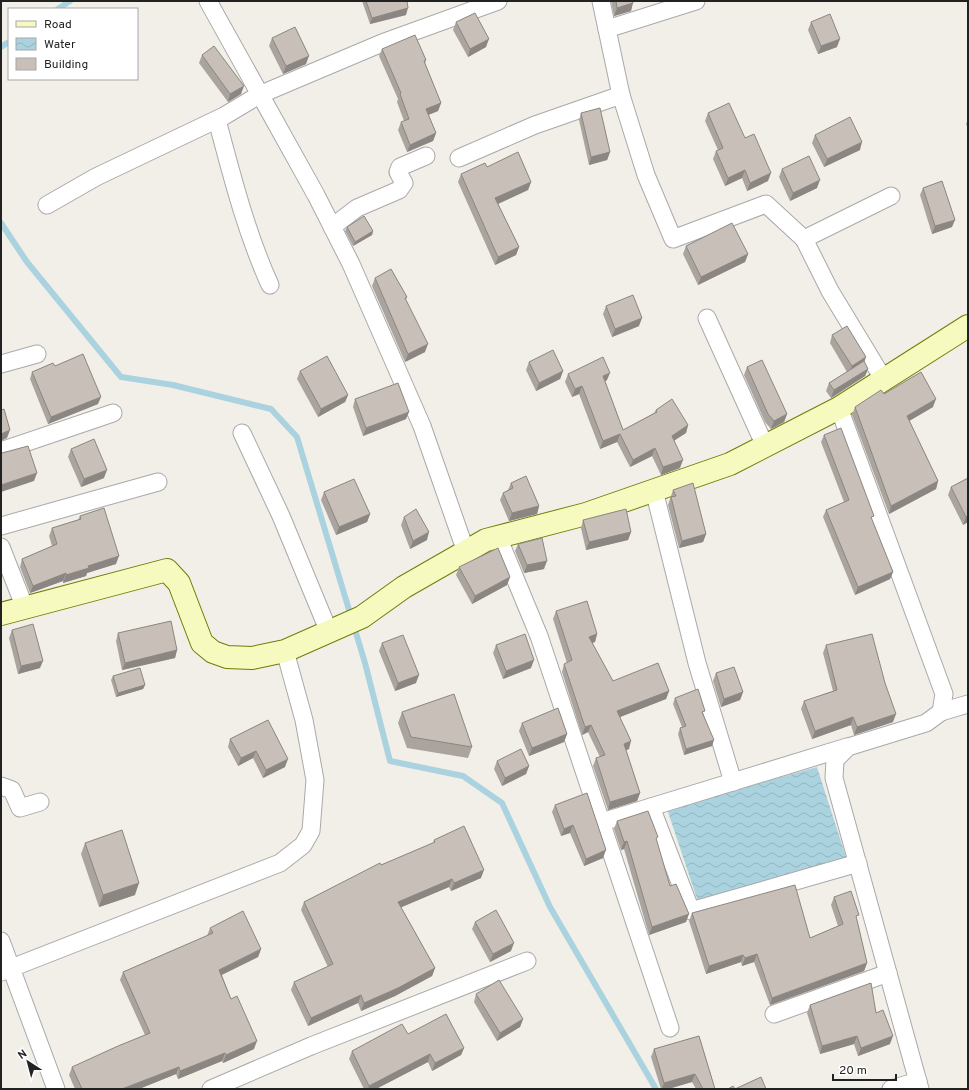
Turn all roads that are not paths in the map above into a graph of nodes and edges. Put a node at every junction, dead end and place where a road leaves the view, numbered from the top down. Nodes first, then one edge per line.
1 (208, 1) edge
2 (498, 1) edge
3 (601, 1) edge
4 (696, 1) edge
5 (607, 29) junction
6 (259, 95) junction
7 (621, 95) junction
8 (216, 120) junction
9 (426, 156) dead end
10 (459, 158) dead end
11 (891, 196) dead end
12 (47, 205) dead end
13 (332, 226) junction
14 (804, 240) junction
15 (270, 285) dead end
16 (707, 318) dead end
17 (968, 326) edge
18 (37, 354) dead end
19 (1, 364) edge
20 (884, 380) junction
21 (839, 408) junction
22 (113, 413) dead end
23 (242, 433) dead end
24 (765, 446) junction
25 (1, 451) edge
26 (158, 482) dead end
27 (654, 490) junction
28 (1, 526) edge
29 (498, 537) junction
30 (1, 547) edge
31 (466, 552) junction
32 (25, 608) junction
33 (1, 614) edge
34 (334, 630) junction
35 (285, 651) junction
36 (968, 704) edge
37 (941, 712) junction
38 (848, 747) junction
39 (732, 782) junction
40 (1, 786) edge
41 (40, 802) dead end
42 (651, 807) junction
43 (602, 822) junction
44 (858, 863) junction
45 (1, 941) edge
46 (527, 961) dead end
47 (6, 970) edge
48 (888, 973) junction
49 (774, 1014) dead end
50 (670, 1028) dead end
51 (919, 1085) edge
52 (56, 1089) edge
53 (211, 1089) edge
54 (891, 1089) edge

1 - 6 street
2 - 6 street
3 - 5 street
4 - 5 street
5 - 7 street
6 - 8 street
6 - 13 street
7 - 10 street
7 - 14 street
8 - 12 street
8 - 15 street
9 - 13 street
11 - 14 street
13 - 31 street
14 - 20 street
16 - 24 street
17 - 20 street
18 - 19 street
20 - 21 street
21 - 24 street
21 - 37 street
22 - 25 street
23 - 34 street
24 - 27 street
26 - 28 street
27 - 29 street
27 - 39 street
29 - 31 street
29 - 43 street
30 - 32 street
31 - 34 street
32 - 33 street
32 - 35 street
34 - 35 street
35 - 47 street
36 - 37 street
37 - 38 street
38 - 39 street
38 - 44 street
39 - 42 street
40 - 41 street
42 - 43 street
42 - 44 street
43 - 50 street
44 - 48 street
45 - 47 street
46 - 53 street
47 - 52 street
48 - 49 street
48 - 51 street
51 - 54 street

